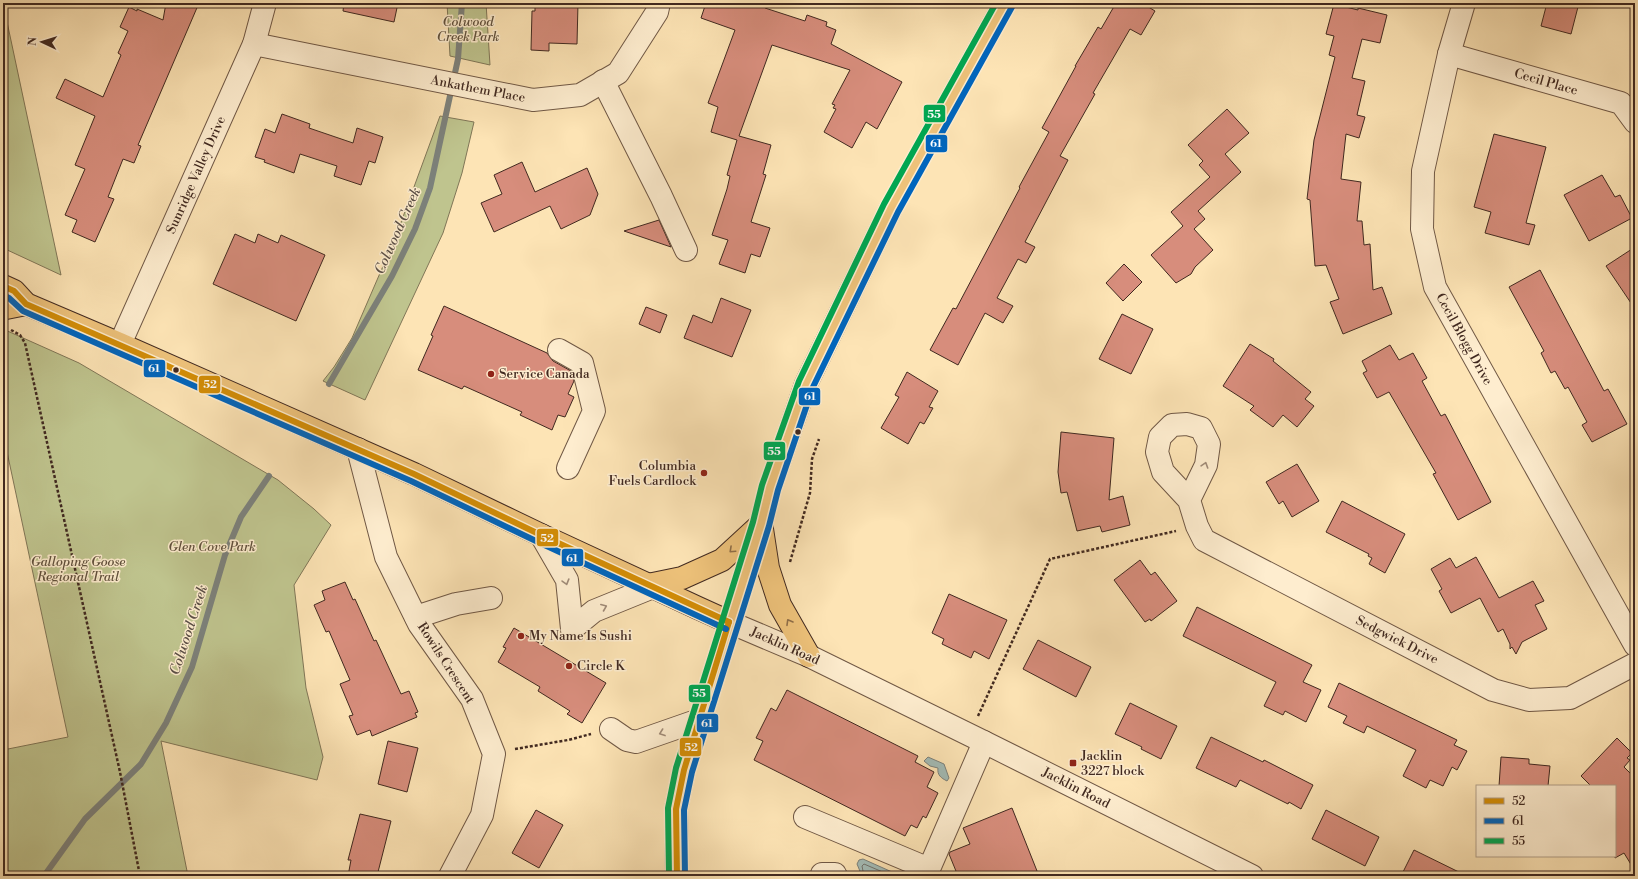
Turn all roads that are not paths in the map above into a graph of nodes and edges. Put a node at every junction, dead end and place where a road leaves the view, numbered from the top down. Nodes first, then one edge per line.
1 (265, 3) edge
2 (659, 3) edge
3 (1004, 3) edge
4 (1464, 3) edge
5 (254, 44) junction
6 (1449, 54) junction
7 (603, 81) junction
8 (1628, 101) edge
9 (1635, 122) edge
10 (686, 250) dead end
11 (3, 286) edge
12 (26, 304) junction
13 (3, 307) edge
14 (120, 344) junction
15 (559, 350) dead end
16 (358, 449) junction
17 (568, 468) dead end
18 (1189, 500) dead end
19 (761, 524) junction
20 (541, 535) junction
21 (651, 586) junction
22 (491, 598) dead end
23 (416, 617) junction
24 (730, 622) junction
25 (1635, 645) edge
26 (809, 656) junction
27 (1635, 664) edge
28 (699, 720) junction
29 (611, 729) road end
30 (984, 742) junction
31 (806, 817) dead end
32 (930, 873) edge
33 (450, 876) edge
34 (677, 876) edge
35 (1252, 876) edge

1 - 5 street, Sunridge Valley Drive
2 - 7 street, Ankathem Place
3 - 19 main road
4 - 6 street, Cecil Blogg Drive
5 - 7 street, Ankathem Place
5 - 14 street, Sunridge Valley Drive
6 - 8 street, Cecil Place
6 - 25 street, Cecil Blogg Drive
7 - 10 street
8 - 9 street, Cecil Place
11 - 12 main road, Jacklin Road
12 - 13 main road
12 - 14 main road, Jacklin Road
14 - 16 main road, Jacklin Road
15 - 17 street
16 - 20 main road, Jacklin Road
16 - 23 street, Rowils Crescent
18 - 27 street, Sedgwick Drive
19 -> 21 main road
19 - 24 main road
26 -> 19 main road
20 - 21 main road, Jacklin Road
20 -> 21 street
21 - 24 main road, Jacklin Road
22 - 23 street
23 - 33 street, Rowils Crescent
24 - 26 street, Jacklin Road
24 - 28 main road
26 - 30 street, Jacklin Road
28 -> 29 street
28 - 34 main road
30 - 32 street
30 - 35 street, Jacklin Road
31 - 32 street

